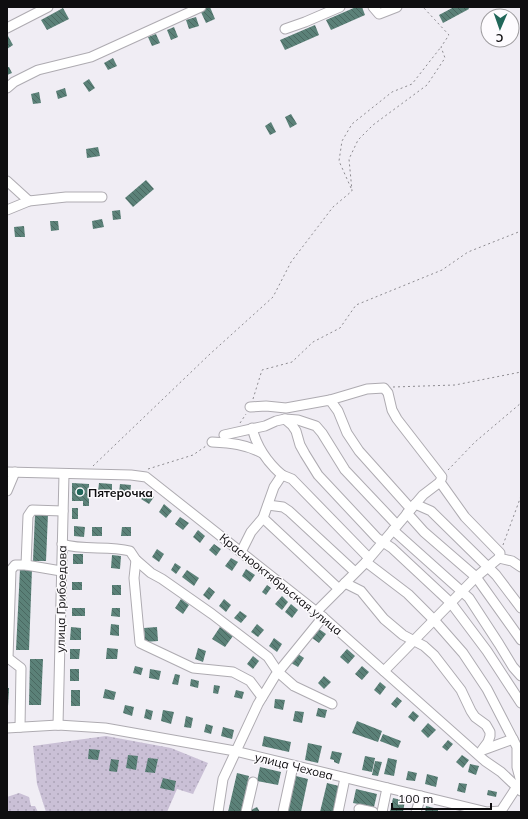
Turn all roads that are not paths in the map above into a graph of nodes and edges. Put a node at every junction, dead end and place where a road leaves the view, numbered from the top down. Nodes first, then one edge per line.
1 (48, 7) edge
2 (201, 7) edge
3 (340, 7) edge
4 (373, 7) edge
5 (397, 7) edge
6 (7, 28) edge
7 (285, 29) dead end
8 (7, 88) edge
9 (7, 181) edge
10 (102, 197) dead end
11 (29, 201) junction
12 (7, 210) edge
13 (330, 400) junction
14 (250, 407) road end
15 (285, 420) junction
16 (252, 428) junction
17 (224, 435) dead end
18 (212, 442) road end
19 (262, 452) junction
20 (11, 472) edge
21 (64, 474) junction
22 (282, 475) junction
23 (441, 480) junction
24 (7, 491) edge
25 (268, 505) junction
26 (411, 509) junction
27 (63, 511) junction
28 (263, 518) junction
29 (395, 527) junction
30 (383, 542) junction
31 (62, 544) junction
32 (242, 552) junction
33 (499, 556) junction
34 (136, 560) junction
35 (367, 560) junction
36 (26, 565) junction
37 (488, 567) junction
38 (521, 567) edge
39 (61, 571) junction
40 (355, 572) junction
41 (476, 577) junction
42 (342, 586) junction
43 (462, 591) junction
44 (452, 602) junction
45 (521, 608) edge
46 (320, 614) junction
47 (434, 620) junction
48 (521, 640) edge
49 (414, 641) junction
50 (8, 658) edge
51 (384, 671) junction
52 (278, 672) junction
53 (521, 676) edge
54 (262, 697) junction
55 (521, 703) edge
56 (332, 704) dead end
57 (58, 725) junction
58 (20, 727) junction
59 (7, 728) edge
60 (517, 743) edge
61 (235, 752) junction
62 (479, 752) junction
63 (292, 766) junction
64 (345, 778) junction
65 (253, 782) dead end
66 (520, 786) edge
67 (387, 788) junction
68 (422, 796) junction
69 (447, 807) edge
70 (359, 809) dead end
71 (218, 812) edge
72 (246, 812) edge
73 (283, 812) edge
74 (338, 812) edge
75 (373, 812) edge
76 (382, 812) edge
77 (416, 812) edge
78 (502, 812) edge

1 - 6 street
2 - 8 street
3 - 7 street
4 - 5 street
9 - 11 street
10 - 11 street
11 - 12 street
13 - 14 street
13 - 23 street
13 - 26 street
15 - 16 street
15 - 29 street
15 - 30 street
16 - 17 street
16 - 19 street
18 - 19 street
19 - 22 street
20 - 21 street, Краснооктябрьская улица
20 - 24 street
21 - 27 street, улица Грибоедова
21 - 32 street, Краснооктябрьская улица
22 - 25 street
22 - 35 street
23 - 26 street
23 - 33 street
25 - 28 street
25 - 40 street
26 - 29 street
26 - 37 street
26 - 41 street
27 - 31 street, улица Грибоедова
27 - 36 street
28 - 32 street
28 - 42 street
29 - 30 street
29 - 43 street
30 - 35 street
30 - 44 street
31 - 34 street
31 - 39 street, улица Грибоедова
32 - 46 street, Краснооктябрьская улица
33 - 37 street
33 - 38 street
34 - 52 street
34 - 54 street
35 - 40 street
35 - 47 street
36 - 39 street
36 - 50 street
37 - 41 street
37 - 45 street
39 - 57 street, улица Грибоедова
40 - 42 street
41 - 43 street
41 - 48 street
42 - 46 street
42 - 49 street
43 - 44 street
43 - 53 street
44 - 47 street
44 - 55 street
46 - 51 street, Краснооктябрьская улица
46 - 52 street
47 - 49 street
47 - 60 street
49 - 51 street
49 - 62 street
50 - 58 street
51 - 62 street, Краснооктябрьская улица
52 - 54 street
52 - 56 street
54 - 61 street
57 - 58 street, улица Чехова
57 - 61 street, улица Чехова
58 - 59 street, улица Чехова
60 - 62 street
60 - 66 street
61 - 63 street, улица Чехова
61 - 71 street
62 - 66 street, Краснооктябрьская улица
63 - 64 street, улица Чехова
63 - 73 street
64 - 67 street, улица Чехова
64 - 74 street
65 - 72 street
66 - 78 street, улица Чехова
67 - 68 street, улица Чехова
67 - 76 street
68 - 69 street, улица Чехова
68 - 77 street
69 - 78 street, улица Чехова
70 - 75 street

